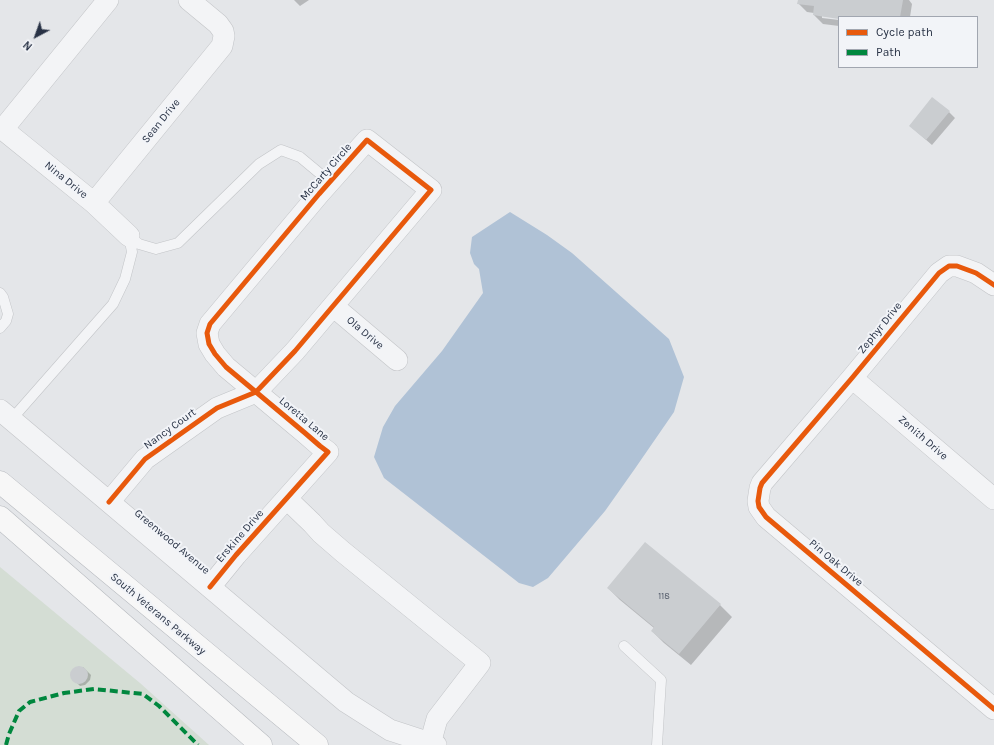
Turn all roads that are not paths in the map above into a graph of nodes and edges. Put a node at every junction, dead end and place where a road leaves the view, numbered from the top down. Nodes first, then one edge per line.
1 (108, 0) edge
2 (188, 0) edge
3 (1, 128) edge
4 (330, 182) junction
5 (94, 203) junction
6 (129, 236) junction
7 (994, 285) edge
8 (0, 293) edge
9 (333, 306) junction
10 (0, 328) edge
11 (397, 360) dead end
12 (852, 378) junction
13 (256, 392) junction
14 (824, 411) joint
15 (5, 415) edge
16 (0, 482) edge
17 (287, 499) junction
18 (994, 499) edge
19 (109, 502) junction
20 (0, 518) edge
21 (210, 587) junction
22 (624, 646) dead end
23 (994, 709) edge
24 (261, 745) edge
25 (317, 745) edge
26 (433, 745) edge
27 (657, 745) edge

1 - 3 street
2 - 5 street, Sean Drive
3 - 5 street, Nina Drive
4 - 6 lane
4 - 9 street, McCarty Circle
4 - 13 street, McCarty Circle
5 - 6 street, Nina Drive
6 - 15 lane
7 - 12 street, Zephyr Drive
8 - 10 lane
9 - 11 street, Ola Drive
9 - 13 street, McCarty Circle
12 - 14 street, Zephyr Drive
12 - 18 street, Zenith Drive
13 - 17 street, Loretta Lane
13 - 19 street, Nancy Court
14 - 23 street, Pin Oak Drive
15 - 19 street, Greenwood Avenue
16 - 25 highway, South Veterans Parkway
17 - 21 street, Erskine Drive
17 - 26 street
19 - 21 street, Greenwood Avenue
20 - 24 highway
21 - 26 street, Greenwood Avenue
22 - 27 lane

